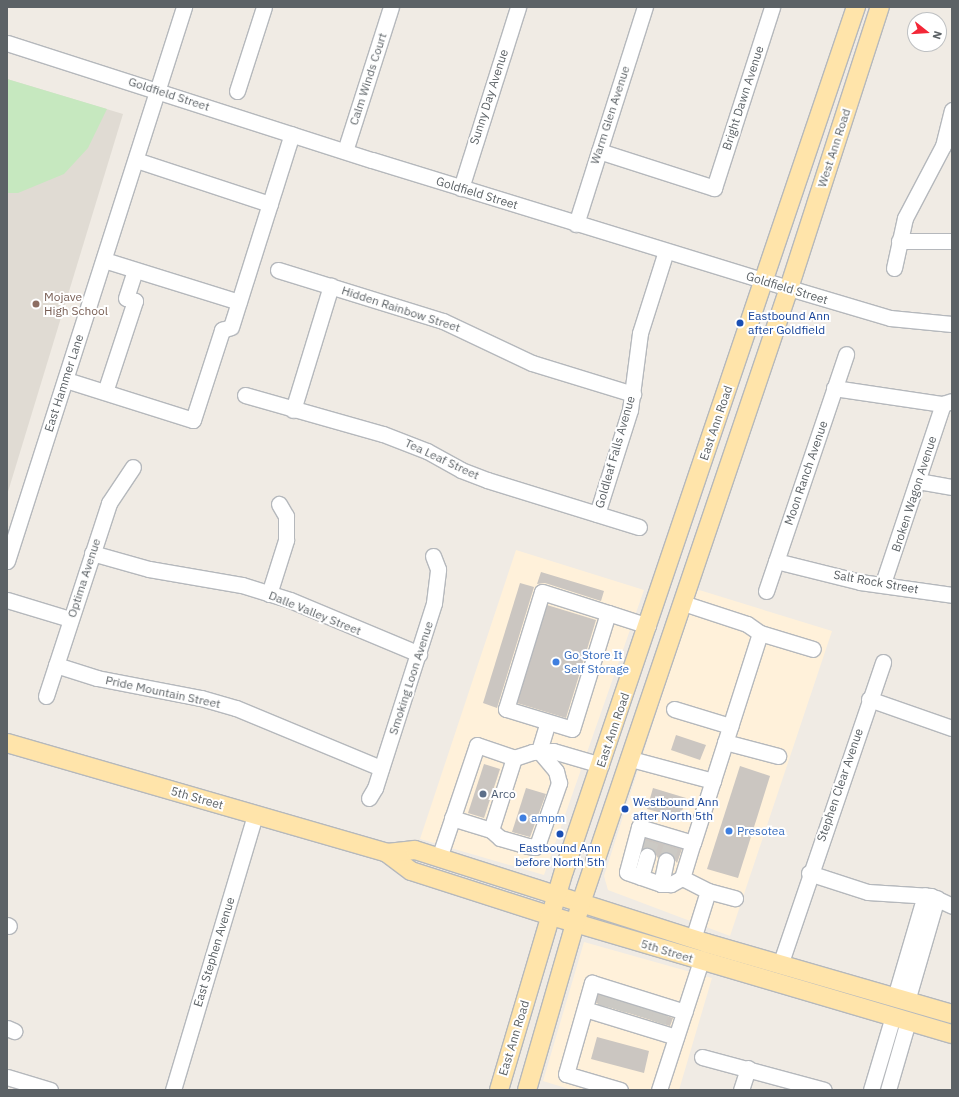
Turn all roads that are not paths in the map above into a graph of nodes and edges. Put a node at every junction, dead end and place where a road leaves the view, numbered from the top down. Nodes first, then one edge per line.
1 (184, 7) edge
2 (264, 7) edge
3 (391, 7) edge
4 (518, 7) edge
5 (645, 7) edge
6 (772, 7) edge
7 (856, 7) edge
8 (880, 7) edge
9 (7, 43) edge
10 (159, 90) junction
11 (237, 91) dead end
12 (952, 110) edge
13 (292, 134) junction
14 (345, 151) junction
15 (599, 151) junction
16 (136, 160) junction
17 (461, 188) junction
18 (270, 204) junction
19 (576, 224) junction
20 (898, 241) junction
21 (952, 241) edge
22 (666, 251) junction
23 (104, 260) junction
24 (894, 268) dead end
25 (135, 270) junction
26 (278, 270) dead end
27 (764, 280) junction
28 (331, 286) junction
29 (788, 288) junction
30 (239, 302) junction
31 (952, 324) edge
32 (846, 354) dead end
33 (66, 380) junction
34 (834, 388) junction
35 (106, 392) junction
36 (633, 394) junction
37 (245, 395) dead end
38 (948, 402) edge
39 (293, 410) junction
40 (133, 467) dead end
41 (918, 481) junction
42 (952, 487) edge
43 (279, 504) dead end
44 (597, 514) junction
45 (639, 527) dead end
46 (681, 527) junction
47 (92, 553) junction
48 (433, 556) dead end
49 (7, 561) edge
50 (776, 561) junction
51 (883, 584) junction
52 (766, 591) dead end
53 (269, 594) junction
54 (952, 595) edge
55 (7, 600) edge
56 (683, 603) junction
57 (608, 613) junction
58 (70, 619) junction
59 (648, 626) junction
60 (760, 632) junction
61 (813, 649) dead end
62 (419, 654) junction
63 (883, 662) dead end
64 (56, 665) junction
65 (46, 696) dead end
66 (869, 700) junction
67 (674, 709) dead end
68 (548, 722) junction
69 (730, 726) junction
70 (952, 728) edge
71 (7, 742) edge
72 (725, 742) junction
73 (539, 751) junction
74 (778, 756) dead end
75 (514, 758) junction
76 (631, 758) junction
77 (601, 765) junction
78 (381, 768) junction
79 (712, 782) junction
80 (368, 798) dead end
81 (255, 815) junction
82 (452, 818) junction
83 (491, 830) junction
84 (693, 843) junction
85 (387, 853) junction
86 (647, 856) tunnel mouth
87 (439, 858) junction
88 (666, 861) tunnel mouth
89 (809, 873) junction
90 (641, 877) junction
91 (682, 878) junction
92 (661, 884) junction
93 (708, 890) junction
94 (557, 895) junction
95 (931, 896) junction
96 (735, 898) dead end
97 (581, 903) junction
98 (952, 906) edge
99 (551, 916) junction
100 (575, 924) junction
101 (692, 939) junction
102 (701, 961) junction
103 (780, 965) junction
104 (831, 999) junction
105 (901, 999) junction
106 (626, 1007) junction
107 (585, 1009) junction
108 (685, 1012) junction
109 (952, 1015) edge
110 (660, 1017) junction
111 (900, 1019) junction
112 (952, 1034) edge
113 (676, 1037) junction
114 (702, 1056) dead end
115 (748, 1068) junction
116 (878, 1068) junction
117 (893, 1073) junction
118 (7, 1077) edge
119 (50, 1090) edge
120 (173, 1090) edge
121 (499, 1090) edge
122 (527, 1090) edge
123 (620, 1090) edge
124 (659, 1090) edge
125 (741, 1090) edge
126 (824, 1090) edge
127 (871, 1090) edge
128 (888, 1090) edge

1 - 10 street, East Hammer Lane
2 - 11 street
3 - 14 street, Calm Winds Court
4 - 17 street, Sunny Day Avenue
5 - 15 street, Warm Glen Avenue
6 - 15 street, Bright Dawn Avenue
7 - 27 main road, West Ann Road
8 - 29 main road, West Ann Road
9 - 10 street, Goldfield Street
10 - 13 street, Goldfield Street
10 - 16 street, East Hammer Lane
12 - 20 street
13 - 14 street, Goldfield Street
13 - 18 street
14 - 17 street, Goldfield Street
15 - 19 street, Warm Glen Avenue
16 - 18 street
16 - 23 street, East Hammer Lane
17 - 19 street, Goldfield Street
18 - 30 street
19 - 22 street, Goldfield Street
20 - 21 street
20 - 24 street
22 - 27 street, Goldfield Street
22 - 36 street, Goldleaf Falls Avenue
23 - 25 street
23 - 33 street, East Hammer Lane
25 - 30 street
25 - 35 street
26 - 28 street, Hidden Rainbow Street
27 - 29 street, Goldfield Street
27 - 46 main road, East Ann Road
28 - 36 street, Hidden Rainbow Street
28 - 39 street
29 - 31 street, Goldfield Street
29 - 56 main road
30 - 35 street
32 - 34 street, Moon Ranch Avenue
33 - 35 street
33 - 49 street, East Hammer Lane
34 - 38 street
34 - 50 street, Moon Ranch Avenue
36 - 44 street, Goldleaf Falls Avenue
37 - 39 street, Tea Leaf Street
38 - 41 street, Broken Wagon Avenue
39 - 44 street, Tea Leaf Street
40 - 47 street, Optima Avenue
41 - 42 street
41 - 51 street, Broken Wagon Avenue
43 - 53 street
44 - 45 street, Tea Leaf Street
46 - 56 main road
46 - 59 main road, East Ann Road
47 - 53 street, Dalle Valley Street
47 - 58 street, Optima Avenue
48 - 62 street, Smoking Loon Avenue
50 - 51 street, Salt Rock Street
50 - 52 street, Moon Ranch Avenue
51 - 54 street, Salt Rock Street
53 - 62 street, Dalle Valley Street
55 - 58 street
56 - 60 street
56 - 76 main road
57 - 59 street
57 - 68 street
57 - 68 street
58 - 64 street, Optima Avenue
59 - 77 main road, East Ann Road
60 - 61 street
60 - 69 street
62 - 78 street, Smoking Loon Avenue
63 - 66 street, Stephen Clear Avenue
64 - 65 street, Optima Avenue
64 - 78 street, Pride Mountain Street
66 - 70 street
66 - 89 street, Stephen Clear Avenue
67 - 69 street
68 - 73 street
69 - 72 street
71 - 81 main road, 5th Street
72 - 74 street
72 - 79 street
73 - 75 street
73 - 77 street
73 - 83 street
75 - 82 street
75 - 83 street
76 - 79 street
76 - 97 main road
77 - 94 main road, East Ann Road
78 - 80 street, Smoking Loon Avenue
79 - 84 street
81 - 85 main road, 5th Street
81 - 120 street, East Stephen Avenue
82 - 83 street
82 - 87 street
84 - 90 street
84 - 91 street
85 - 87 main road, 5th Street
85 - 99 main road, 5th Street
86 - 90 street
87 - 94 main road, 5th Street
88 - 92 street
89 - 95 street
89 - 103 street, Stephen Clear Avenue
90 - 92 street
91 - 92 street
91 - 93 street
93 - 96 street
93 - 101 street
94 - 97 main road, 5th Street
94 - 99 main road, East Ann Road
95 - 98 street
95 - 105 street
97 - 100 main road
97 - 101 main road, 5th Street
99 - 100 main road, 5th Street
99 - 121 main road, East Ann Road
100 - 102 main road, 5th Street
100 - 122 main road
101 - 103 main road, 5th Street
102 - 104 main road, 5th Street
102 - 108 street
103 - 105 main road, 5th Street
104 - 105 main road
104 - 111 main road, 5th Street
105 - 109 main road, 5th Street
106 - 107 street
106 - 107 street
106 - 110 street
106 - 110 street
107 - 123 street
108 - 110 street
108 - 113 street
109 - 111 main road
110 - 113 street
111 - 112 main road, 5th Street
111 - 116 street
111 - 117 street
113 - 124 street
114 - 115 street
115 - 125 street
115 - 126 street
116 - 117 street
116 - 127 street
117 - 128 street
118 - 119 street

